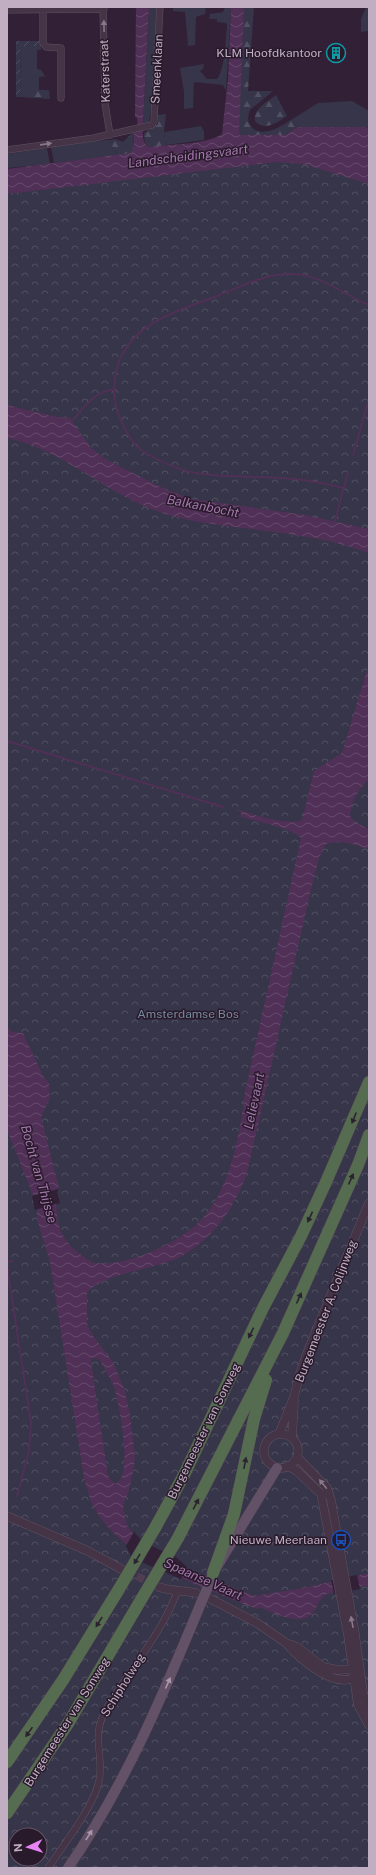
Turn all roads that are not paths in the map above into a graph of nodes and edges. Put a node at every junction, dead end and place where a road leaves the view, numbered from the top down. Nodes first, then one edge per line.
1 (160, 7) edge
2 (103, 8) edge
3 (43, 9) junction
4 (7, 10) edge
5 (61, 98) dead end
6 (110, 135) junction
7 (7, 150) edge
8 (369, 1082) edge
9 (369, 1135) edge
10 (369, 1203) edge
11 (283, 1333) junction
12 (294, 1397) junction
13 (280, 1434) junction
14 (292, 1437) junction
15 (297, 1457) junction
16 (288, 1466) junction
17 (277, 1468) junction
18 (7, 1516) edge
19 (123, 1570) tunnel mouth
20 (339, 1570) junction
21 (213, 1573) junction
22 (159, 1587) tunnel mouth
23 (177, 1592) junction
24 (196, 1593) dead end
25 (211, 1599) dead end
26 (356, 1673) junction
27 (369, 1711) edge
28 (369, 1725) edge
29 (7, 1762) edge
30 (7, 1813) edge
31 (48, 1868) edge
32 (68, 1868) edge

1 - 6 street, Smeenklaan
2 - 3 street
6 -> 2 street, Katerstraat
3 - 4 street
3 - 5 street
7 -> 6 street
8 -> 29 highway, Burgemeester van Sonweg, bridge
11 -> 9 highway, Burgemeester van Sonweg
10 - 12 street, Burgemeester A. Colijnweg
21 -> 11 highway
30 -> 11 highway, Burgemeester van Sonweg, bridge
12 - 13 street, Burgemeester A. Colijnweg
12 - 14 street, Burgemeester A. Colijnweg
13 - 14 street
13 - 17 street
14 - 15 street
15 - 16 street
20 -> 15 street
16 - 17 street
16 - 20 street
17 - 21 main road
18 - 19 street
20 - 26 street
32 -> 21 main road, bridge
22 - 23 street
23 - 24 street
23 - 31 street, Schipholweg
25 - 26 street
26 - 27 street
26 - 28 street

